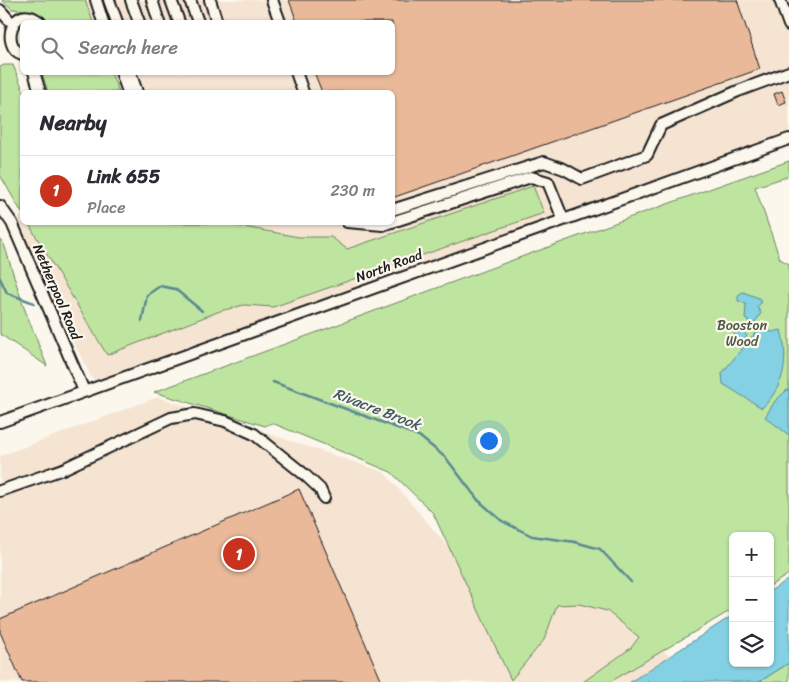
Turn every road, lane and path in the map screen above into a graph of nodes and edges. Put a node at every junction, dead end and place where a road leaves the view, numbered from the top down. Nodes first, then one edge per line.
1 (96, 0) edge
2 (109, 0) edge
3 (131, 0) edge
4 (152, 0) edge
5 (171, 0) edge
6 (190, 0) edge
7 (210, 0) edge
8 (272, 0) edge
9 (780, 0) edge
10 (0, 10) edge
11 (9, 20) junction
12 (37, 20) edge
13 (102, 20) edge
14 (116, 20) edge
15 (138, 20) edge
16 (158, 20) edge
17 (178, 20) edge
18 (197, 20) edge
19 (216, 20) edge
20 (279, 20) edge
21 (789, 25) edge
22 (2, 40) edge
23 (20, 53) edge
24 (789, 72) edge
25 (35, 75) edge
26 (122, 75) edge
27 (131, 75) edge
28 (297, 75) edge
29 (39, 90) edge
30 (127, 90) edge
31 (136, 90) edge
32 (302, 90) edge
33 (789, 139) edge
34 (0, 206) edge
35 (395, 209) edge
36 (562, 219) junction
37 (395, 221) edge
38 (84, 390) junction
39 (0, 422) edge
40 (0, 491) edge
41 (324, 498) dead end

1 - 13 street
2 - 14 street
3 - 15 street
4 - 16 street
5 - 17 street
6 - 18 street
7 - 19 street
8 - 20 street
9 - 21 street
10 - 11 street
11 - 12 street
11 - 22 street
22 - 23 street
24 - 35 street
25 - 29 street
26 - 30 street
27 - 31 street
28 - 32 street
33 - 36 street, North Road
34 - 38 street, Netherpool Road
36 - 37 street
36 - 38 street, North Road
38 - 39 street, North Road
40 - 41 street

